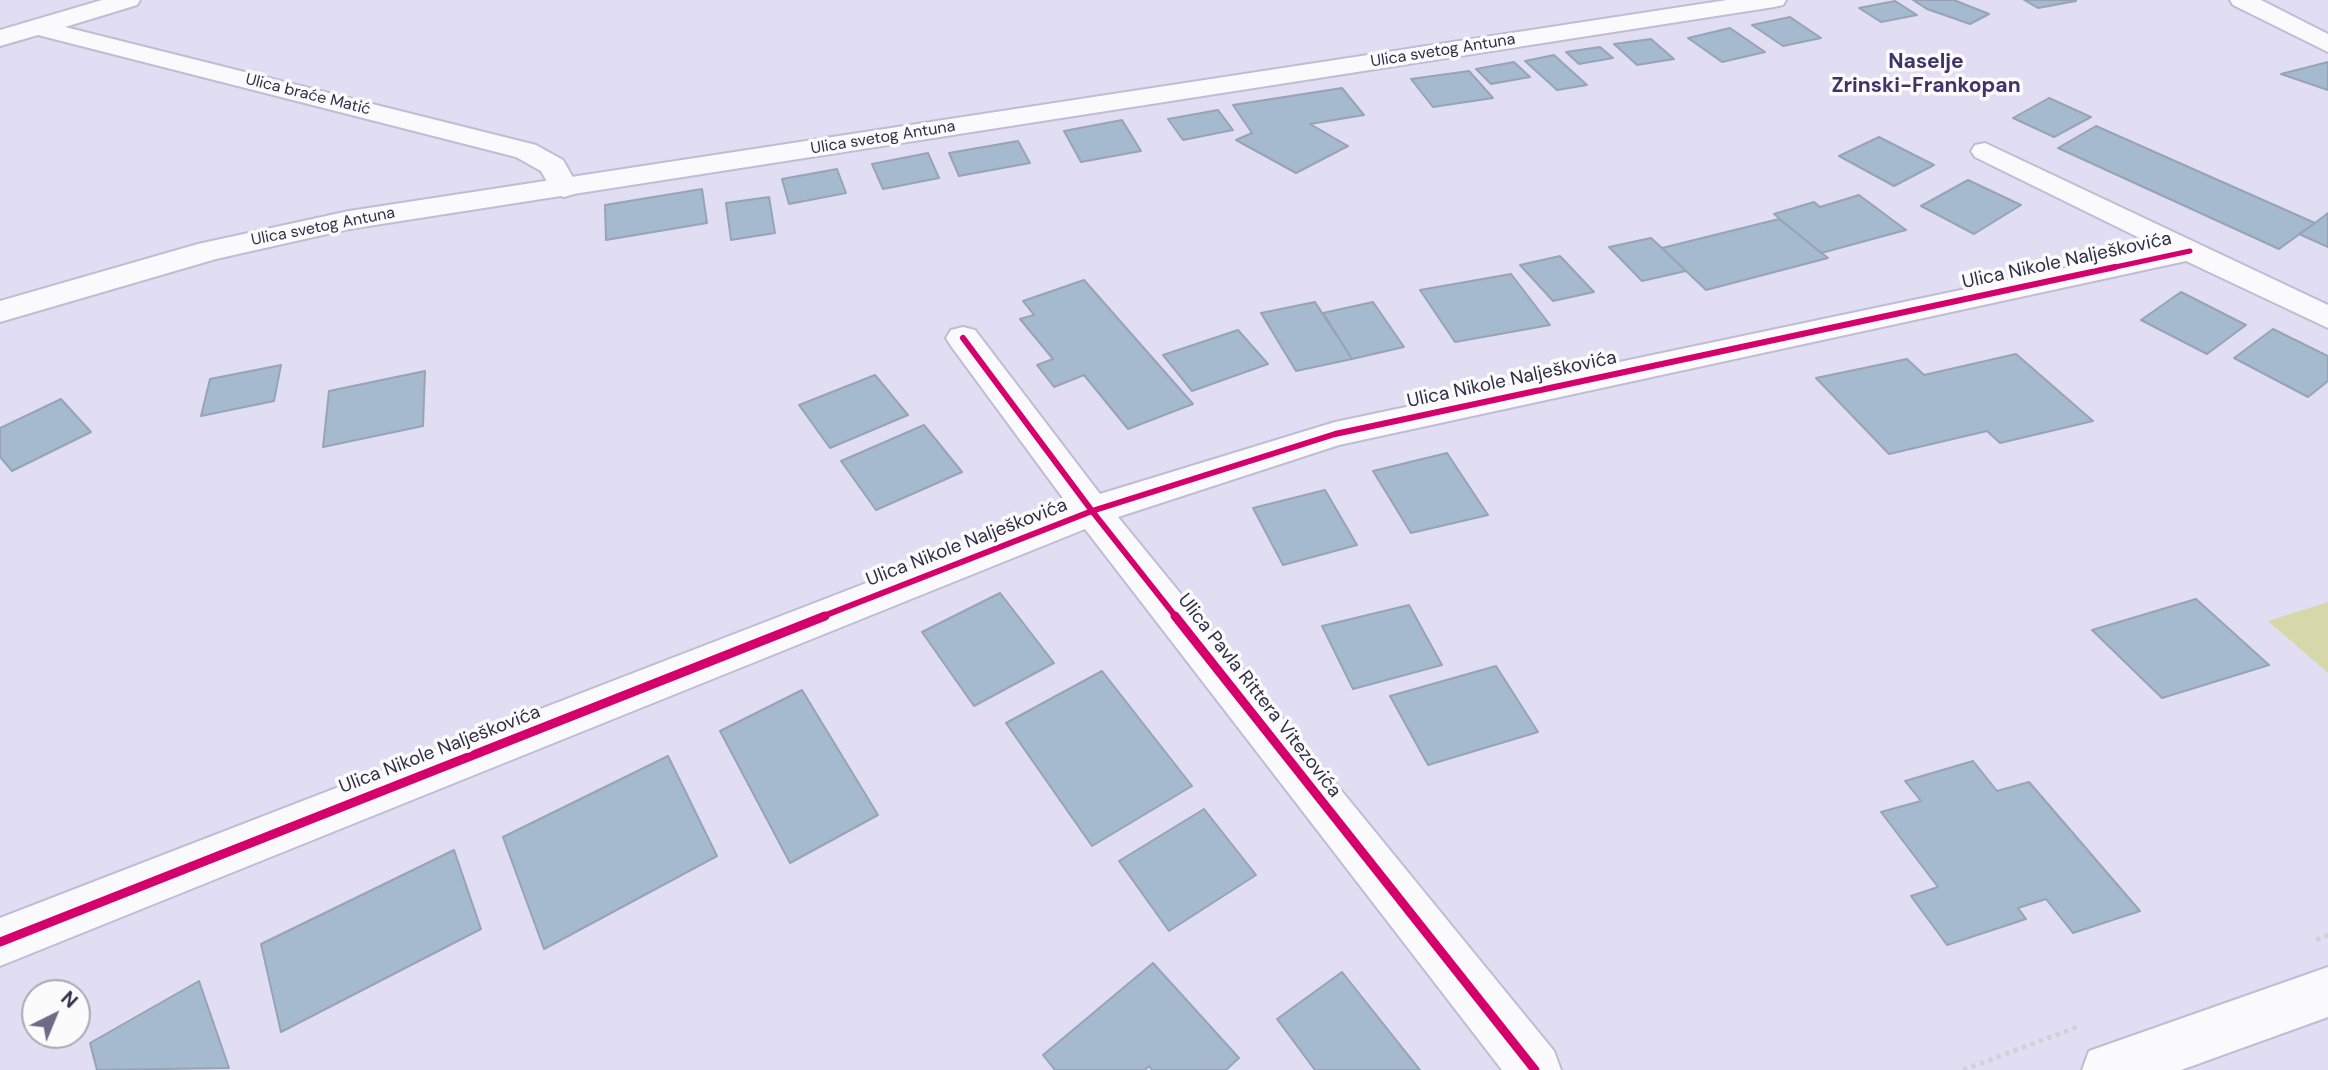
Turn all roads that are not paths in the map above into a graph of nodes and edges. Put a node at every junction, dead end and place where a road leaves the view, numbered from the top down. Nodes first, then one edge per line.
1 (128, 0) edge
2 (1767, 0) edge
3 (2242, 0) edge
4 (37, 27) junction
5 (0, 38) edge
6 (2328, 44) edge
7 (1985, 151) dead end
8 (564, 188) junction
9 (2190, 251) junction
10 (0, 312) edge
11 (2328, 318) edge
12 (963, 338) dead end
13 (1092, 511) junction
14 (0, 942) edge
15 (2328, 992) edge
16 (1535, 1070) edge
17 (2108, 1070) edge

1 - 4 street
2 - 8 street, Ulica svetog Antuna
3 - 6 street
4 - 5 street
4 - 8 street, Ulica braće Matić
7 - 9 street
8 - 10 street, Ulica svetog Antuna
9 - 11 street
9 - 13 street, Ulica Nikole Nalješkovića
12 - 13 street, Ulica Pavla Rittera Vitezovića
13 - 14 street, Ulica Nikole Nalješkovića
13 - 16 street, Ulica Pavla Rittera Vitezovića
15 - 17 street

